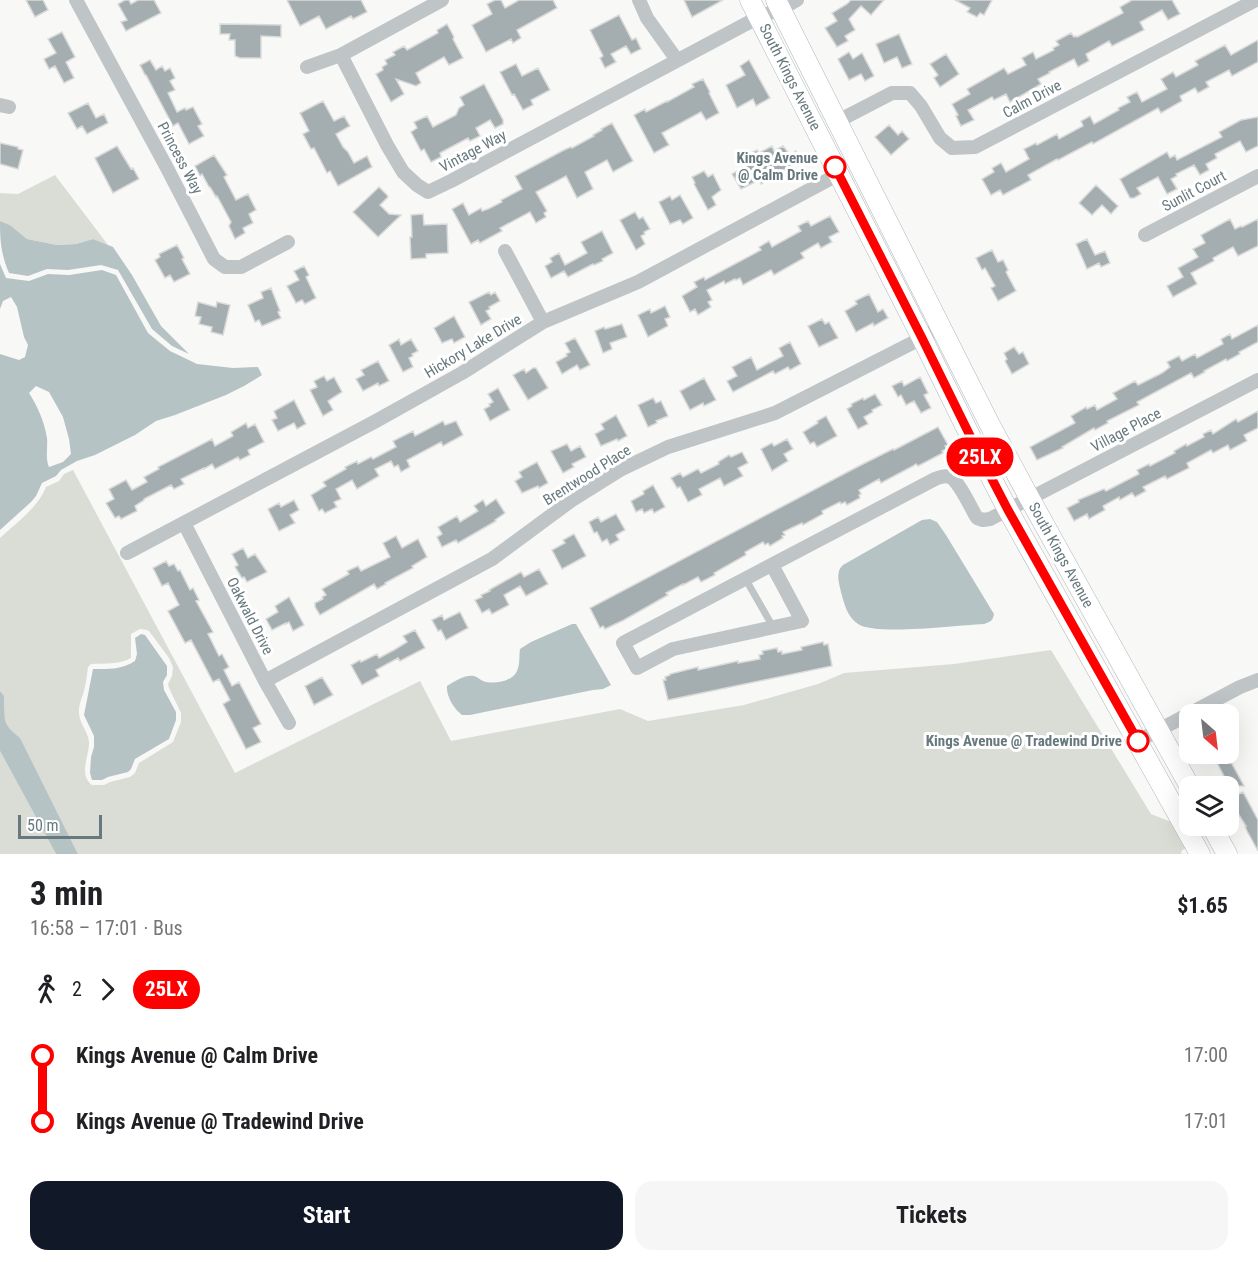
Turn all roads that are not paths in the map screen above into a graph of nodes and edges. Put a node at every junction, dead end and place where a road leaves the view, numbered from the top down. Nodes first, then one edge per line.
1 (76, 0) edge
2 (442, 0) edge
3 (639, 0) edge
4 (1256, 0) edge
5 (785, 3) edge
6 (755, 8) edge
7 (341, 55) junction
8 (677, 60) junction
9 (308, 67) dead end
10 (838, 121) junction
11 (838, 174) junction
12 (1258, 176) edge
13 (1145, 235) dead end
14 (288, 242) dead end
15 (505, 251) dead end
16 (543, 322) junction
17 (941, 326) junction
18 (922, 338) junction
19 (1258, 380) edge
20 (1030, 499) junction
21 (1008, 510) junction
22 (184, 524) junction
23 (127, 553) dead end
24 (772, 565) junction
25 (745, 578) junction
26 (773, 627) junction
27 (1258, 680) edge
28 (265, 681) junction
29 (289, 723) dead end
30 (1158, 731) junction
31 (1138, 741) junction
32 (1184, 776) edge
33 (1217, 836) edge
34 (1200, 854) edge
35 (1227, 854) edge

1 - 14 street, Princess Way
2 - 7 street
3 - 8 street
4 - 10 street, Calm Drive
5 - 6 street, Vintage Way
5 - 10 main road, South Kings Avenue
6 - 8 street, Vintage Way
6 - 11 main road, South Kings Avenue
7 - 8 street, Vintage Way
7 - 9 street
10 - 17 main road, South Kings Avenue
11 - 16 street, Hickory Lake Drive
11 - 18 main road, South Kings Avenue
12 - 13 street, Sunlit Court
15 - 16 street
16 - 22 street, Hickory Lake Drive
17 - 18 street, Brentwood Place
17 - 20 main road, South Kings Avenue
18 - 21 main road, South Kings Avenue
18 - 28 street, Brentwood Place
19 - 20 street, Village Place
20 - 21 street, Village Place
20 - 30 main road, South Kings Avenue
21 - 24 street, Village Place
21 - 31 main road, South Kings Avenue
22 - 23 street, Hickory Lake Drive
22 - 28 street, Oakwald Drive
24 - 25 street
24 - 26 street
25 - 26 lane
25 - 26 street
27 - 30 street
28 - 29 street, Oakwald Drive
30 - 31 street
30 - 32 main road, South Kings Avenue
31 - 34 main road, South Kings Avenue
33 - 35 main road

